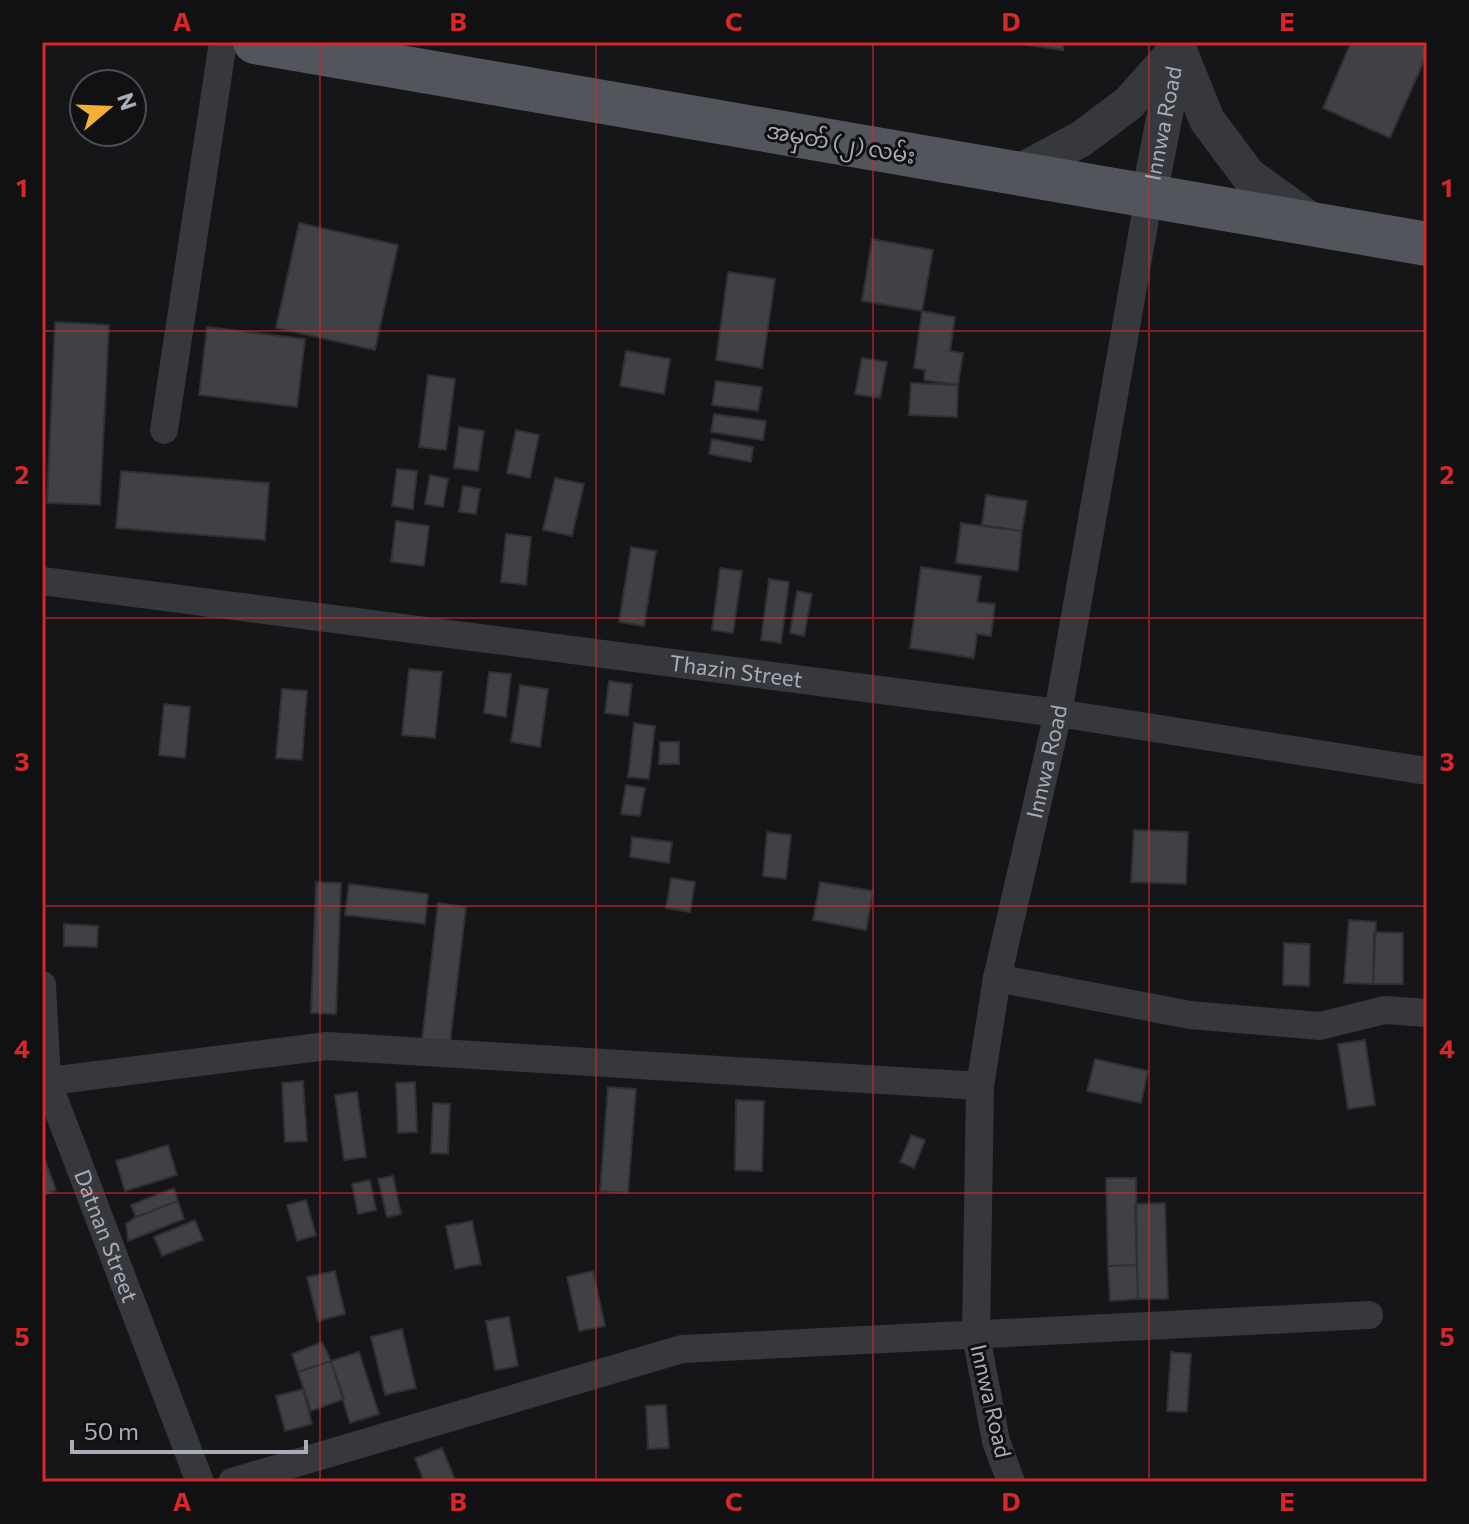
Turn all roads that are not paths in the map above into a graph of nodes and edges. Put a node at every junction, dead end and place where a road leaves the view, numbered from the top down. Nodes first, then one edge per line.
1 (223, 42) edge
2 (255, 42) edge
3 (1178, 45) edge
4 (1017, 173) junction
5 (1149, 196) junction
6 (1317, 225) junction
7 (1427, 244) edge
8 (164, 430) dead end
9 (42, 581) edge
10 (1058, 713) junction
11 (1427, 771) edge
12 (997, 978) junction
13 (42, 985) edge
14 (1427, 1013) edge
15 (45, 1082) edge
16 (980, 1086) junction
17 (1369, 1315) dead end
18 (976, 1336) junction
19 (200, 1482) edge
20 (232, 1482) edge
21 (1011, 1482) edge

1 - 8 street
2 - 4 main road, အမှတ် (၂) လမ်း
3 - 4 street
3 - 5 street, Innwa Road
3 - 6 street
4 - 5 main road, အမှတ် (၂) လမ်း
5 - 6 main road, အမှတ် (၂) လမ်း
5 - 10 street, Innwa Road
6 - 7 main road, အမှတ် (၂) လမ်း
9 - 10 street, Thazin Street
10 - 11 street, Thazin Street
10 - 12 street, Innwa Road
12 - 14 street
12 - 16 street, Innwa Road
13 - 15 street, Datnan Street
15 - 16 street
15 - 19 street, Datnan Street
16 - 18 street, Innwa Road
17 - 18 street
18 - 20 street
18 - 21 street, Innwa Road

